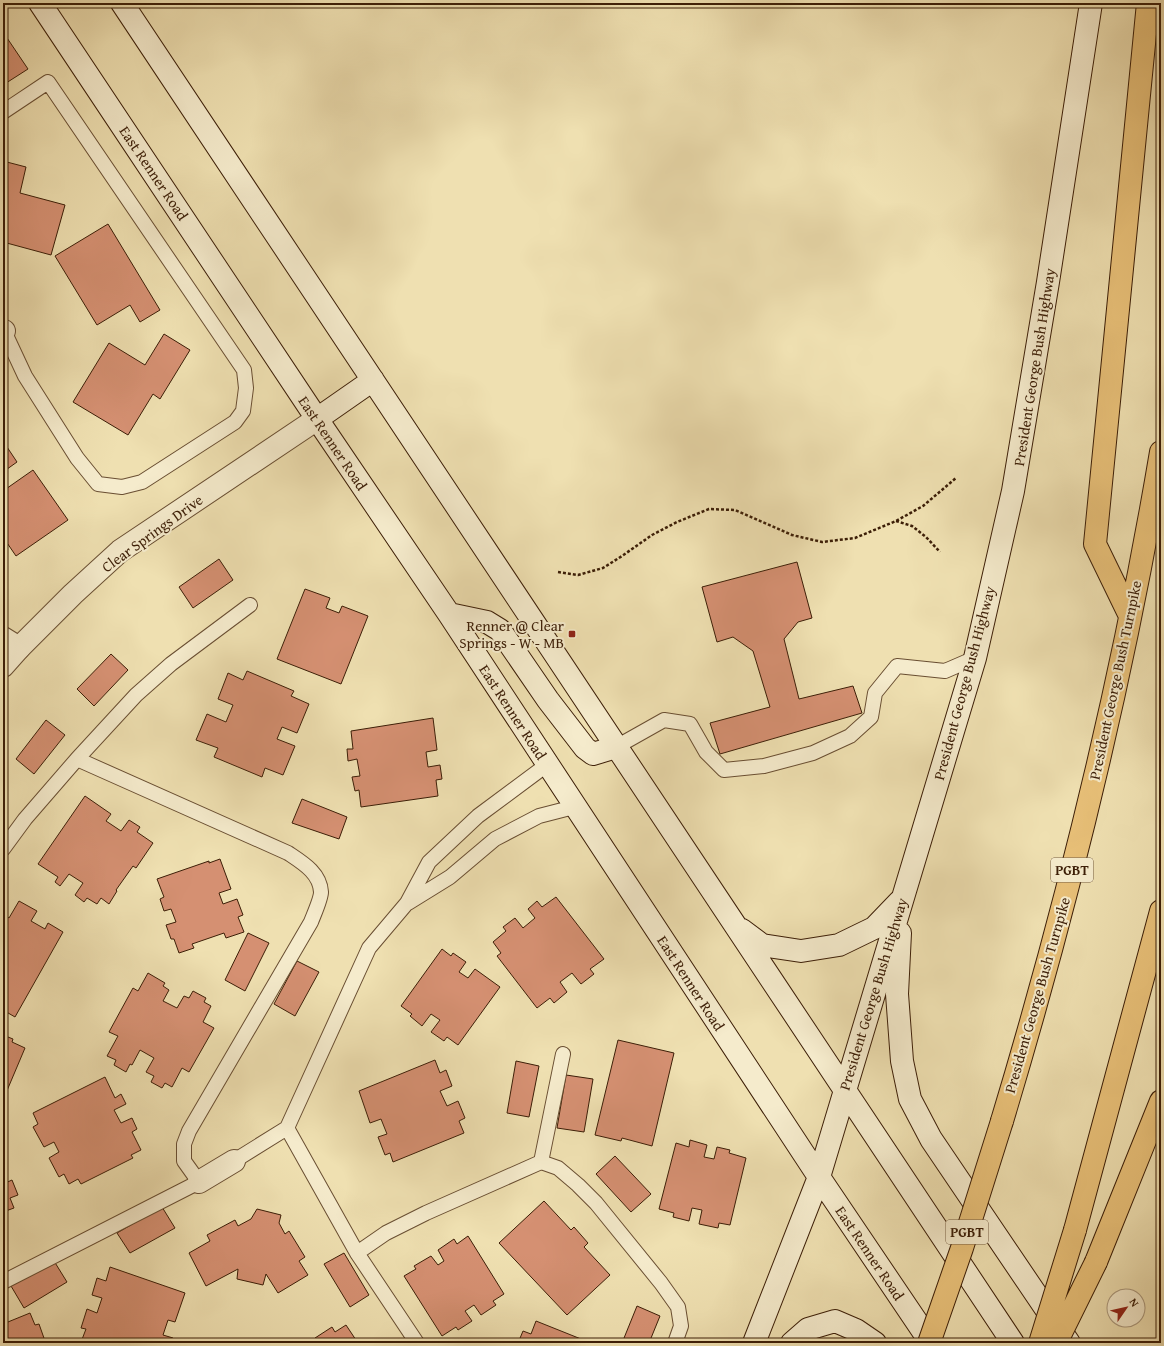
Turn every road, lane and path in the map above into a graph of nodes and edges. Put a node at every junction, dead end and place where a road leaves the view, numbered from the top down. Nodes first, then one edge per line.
1 (40, 3) edge
2 (105, 3) edge
3 (1091, 3) edge
4 (1148, 3) edge
5 (126, 10) edge
6 (3, 112) edge
7 (4, 331) edge
8 (373, 380) junction
9 (317, 419) junction
10 (1161, 452) edge
11 (956, 478) dead end
12 (896, 521) junction
13 (940, 552) dead end
14 (558, 572) dead end
15 (250, 605) dead end
16 (449, 614) junction
17 (1130, 616) junction
18 (11, 643) edge
19 (974, 658) junction
20 (3, 666) edge
21 (616, 747) junction
22 (77, 759) junction
23 (548, 764) junction
24 (574, 807) junction
25 (3, 849) edge
26 (901, 900) junction
27 (407, 903) junction
28 (1161, 911) edge
29 (734, 924) junction
30 (563, 1054) dead end
31 (844, 1090) junction
32 (1161, 1101) edge
33 (287, 1128) junction
34 (234, 1161) joint
35 (541, 1162) junction
36 (819, 1178) junction
37 (199, 1182) junction
38 (357, 1253) junction
39 (3, 1282) edge
40 (417, 1343) edge
41 (675, 1343) edge
42 (754, 1343) edge
43 (792, 1343) edge
44 (875, 1343) edge
45 (930, 1343) edge
46 (1012, 1343) edge
47 (1040, 1343) edge
48 (1056, 1343) edge
49 (1069, 1343) edge

1 - 9 main road, East Renner Road
2 - 5 main road
3 - 19 main road, President George Bush Highway
4 - 17 highway
5 - 8 main road
6 - 7 lane
8 - 9 main road, Clear Springs Drive
8 - 21 main road
9 - 16 main road, East Renner Road
9 - 18 main road, Clear Springs Drive
10 - 17 highway, President George Bush Turnpike / PGBT
11 - 12 path
12 - 13 path
12 - 14 path
15 - 22 lane
16 - 21 main road
16 - 23 main road, East Renner Road
17 - 45 highway, President George Bush Turnpike / PGBT, bridge
18 - 20 main road, Clear Springs Drive
19 - 21 lane
19 - 26 main road, President George Bush Highway
21 - 29 main road
22 - 25 lane
22 - 37 lane
23 - 24 main road, East Renner Road
23 - 27 lane
24 - 27 lane
24 - 36 main road, East Renner Road
26 - 29 main road
26 - 31 main road, President George Bush Highway
26 - 49 main road
27 - 33 lane
28 - 47 highway, bridge
29 - 31 main road
30 - 35 lane
31 - 36 main road, President George Bush Highway
31 - 46 main road
32 - 48 highway, bridge
33 - 34 lane
33 - 38 lane
34 - 37 main road
35 - 38 lane
35 - 41 lane
36 - 42 main road, President George Bush Highway
36 - 45 main road, East Renner Road
37 - 39 lane
38 - 40 lane
43 - 44 main road

